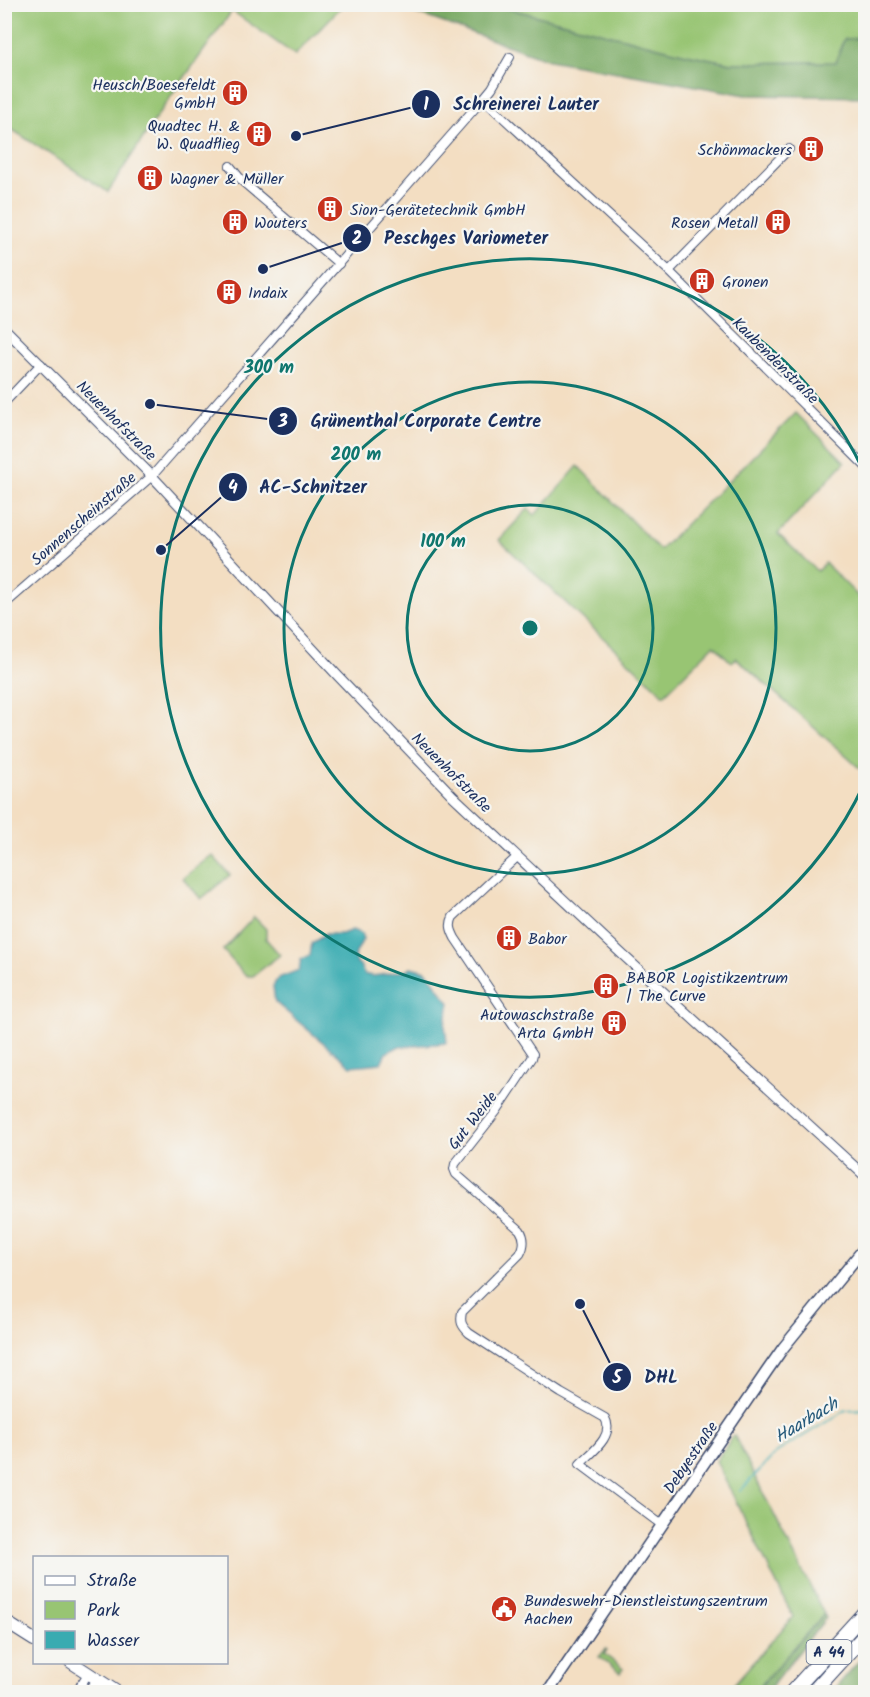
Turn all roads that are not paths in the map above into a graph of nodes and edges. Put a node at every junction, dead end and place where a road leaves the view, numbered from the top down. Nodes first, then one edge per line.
1 (510, 57) dead end
2 (483, 99) junction
3 (789, 148) dead end
4 (230, 166) dead end
5 (339, 264) junction
6 (669, 271) junction
7 (4, 328) edge
8 (41, 364) junction
9 (4, 404) edge
10 (866, 467) edge
11 (152, 476) junction
12 (4, 605) edge
13 (517, 857) junction
14 (866, 1177) edge
15 (866, 1246) edge
16 (662, 1525) junction
17 (866, 1611) edge
18 (4, 1621) edge
19 (866, 1634) edge
20 (33, 1639) edge
21 (74, 1664) edge
22 (93, 1677) junction
23 (76, 1692) edge
24 (88, 1692) edge
25 (117, 1692) edge
26 (549, 1692) edge
27 (792, 1692) edge
28 (813, 1692) edge

1 - 2 street, Sonnenscheinstraße
2 - 5 street, Sonnenscheinstraße
2 - 6 street, Kaubendenstraße
3 - 6 street
4 - 5 street
5 - 11 street, Sonnenscheinstraße
6 - 10 street, Kaubendenstraße
7 - 8 street, Neuenhofstraße
8 - 9 street
8 - 11 street, Neuenhofstraße
11 - 12 street, Sonnenscheinstraße
11 - 13 street, Neuenhofstraße
13 - 14 street, Neuenhofstraße
13 - 16 street, Gut Weide
15 - 16 main road, Debyestraße
16 - 26 main road, Debyestraße
17 - 27 highway, A 44
18 - 20 main road
19 - 28 highway, A 44
21 - 22 main road
22 - 23 street
22 - 24 street
22 - 25 main road

